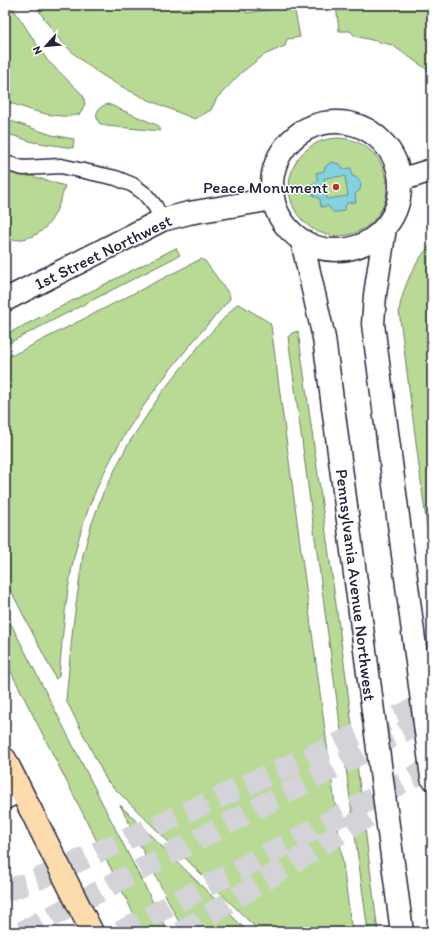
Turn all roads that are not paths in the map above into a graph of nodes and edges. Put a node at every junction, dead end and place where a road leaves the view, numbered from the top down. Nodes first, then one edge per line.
1 (5, 163) edge
2 (432, 170) edge
3 (400, 180) junction
4 (273, 199) junction
5 (162, 220) junction
6 (385, 228) junction
7 (302, 240) junction
8 (5, 300) edge
9 (5, 759) edge
10 (432, 778) edge
11 (13, 794) edge
12 (92, 932) edge
13 (402, 932) edge

1 - 5 lane
2 - 3 street
3 - 4 street
3 - 6 street
4 - 5 street, 1st Street Northwest
4 - 7 street
5 - 8 street, 1st Street Northwest
6 - 7 street
6 - 10 street
7 - 13 street, Pennsylvania Avenue Northwest
9 - 11 main road
11 - 12 main road

